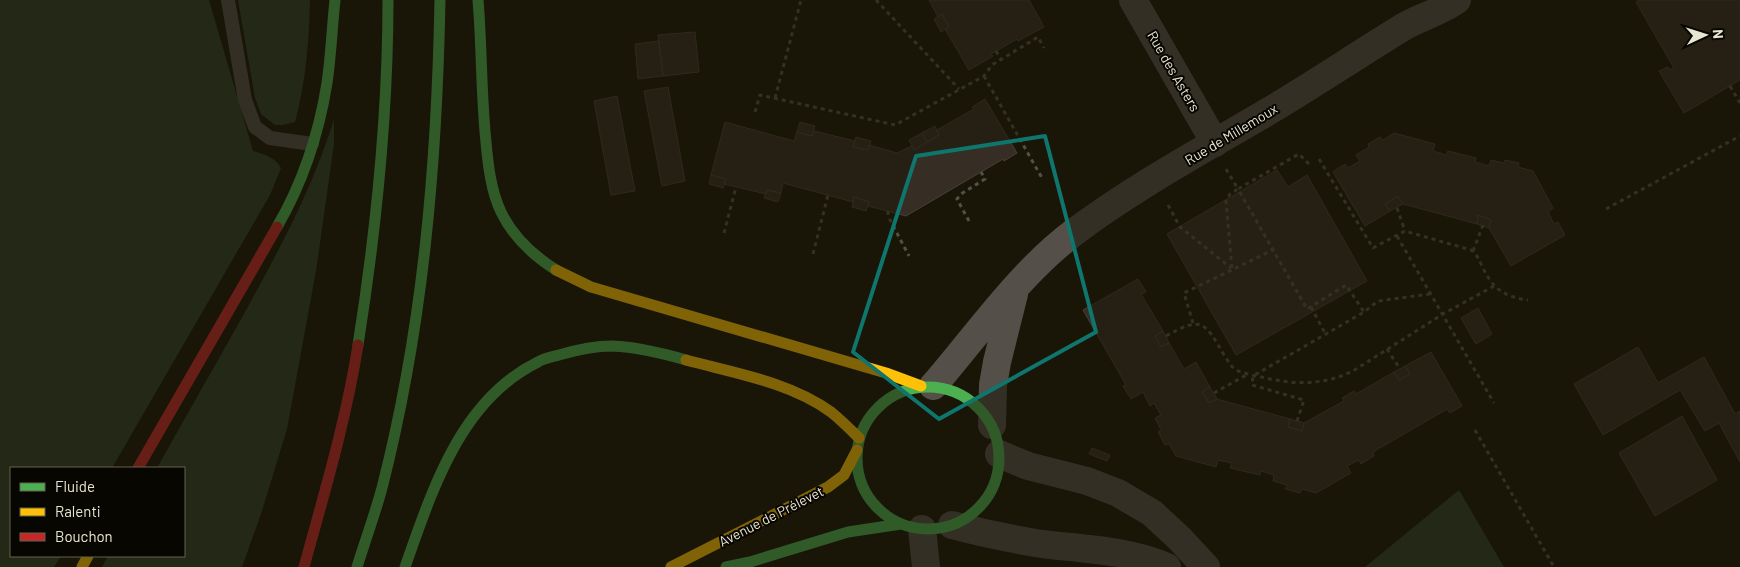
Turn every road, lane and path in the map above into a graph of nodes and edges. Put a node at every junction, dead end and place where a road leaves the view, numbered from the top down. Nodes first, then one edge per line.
1 (228, 0) edge
2 (335, 0) edge
3 (388, 0) edge
4 (440, 0) edge
5 (478, 0) edge
6 (801, 0) edge
7 (876, 0) edge
8 (1133, 0) edge
9 (1457, 0) edge
10 (1044, 48) dead end
11 (996, 51) dead end
12 (1001, 60) junction
13 (984, 76) junction
14 (1730, 86) dead end
15 (959, 90) junction
16 (775, 98) junction
17 (1740, 103) edge
18 (755, 112) dead end
19 (1740, 136) edge
20 (1216, 143) junction
21 (312, 144) junction
22 (1319, 159) dead end
23 (1309, 164) dead end
24 (981, 172) dead end
25 (1229, 174) dead end
26 (1042, 178) dead end
27 (736, 187) dead end
28 (1238, 189) junction
29 (828, 195) dead end
30 (1168, 205) dead end
31 (1397, 208) dead end
32 (1606, 209) dead end
33 (888, 211) dead end
34 (969, 221) dead end
35 (1483, 226) dead end
36 (1405, 231) junction
37 (724, 234) dead end
38 (1397, 236) junction
39 (1273, 250) junction
40 (1473, 251) junction
41 (813, 254) dead end
42 (909, 256) dead end
43 (1232, 269) junction
44 (1017, 285) junction
45 (1494, 286) junction
46 (1430, 294) junction
47 (1528, 300) dead end
48 (1311, 306) junction
49 (1364, 312) junction
50 (1443, 314) junction
51 (1192, 323) junction
52 (1326, 335) junction
53 (1166, 336) dead end
54 (1387, 350) junction
55 (1400, 369) dead end
56 (1250, 375) junction
57 (927, 386) junction
58 (1214, 393) dead end
59 (1494, 403) dead end
60 (1297, 421) dead end
61 (992, 425) junction
62 (1475, 430) dead end
63 (859, 438) junction
64 (857, 450) junction
65 (999, 454) junction
66 (139, 467) edge
67 (952, 525) junction
68 (911, 527) junction
69 (304, 567) edge
70 (357, 567) edge
71 (405, 567) edge
72 (671, 567) edge
73 (726, 567) edge
74 (926, 567) edge
75 (1167, 567) edge
76 (1206, 567) edge
77 (1554, 567) edge

1 - 21 lane
2 - 21 main road
3 - 69 main road
4 - 70 main road
5 - 57 main road
6 - 16 path
7 - 15 path
8 - 20 street, Rue des Asters
9 - 20 street, Rue de Millemoux
10 - 12 path
11 - 12 path
12 - 13 path
13 - 15 path
13 - 26 path
14 - 17 path
15 - 16 path
16 - 18 path
19 - 32 path
20 - 44 street, Rue de Millemoux
21 - 66 main road
22 - 38 path
23 - 28 path
24 - 34 path
25 - 28 path
27 - 37 path
28 - 39 path
28 - 43 path
29 - 41 path
30 - 43 path
31 - 36 path
33 - 42 path
35 - 40 path
36 - 38 path
36 - 40 path
38 - 46 path
39 - 43 path
39 - 48 path
40 - 45 path
43 - 51 path
44 - 57 street, Rue de Millemoux
44 - 61 street
45 - 47 path
45 - 50 path
46 - 49 path
46 - 50 path
48 - 49 path
48 - 52 path
49 - 52 path
50 - 54 path
50 - 59 path
51 - 53 path
51 - 56 path
52 - 56 path
54 - 55 path
54 - 56 path
56 - 58 path
56 - 60 path
57 - 61 main road
57 - 63 main road
61 - 65 main road
62 - 77 path
63 - 64 main road
63 - 71 main road
64 - 68 main road
64 - 72 main road, Avenue de Prélevet
65 - 67 main road
65 - 76 street
67 - 68 main road
67 - 75 street
68 - 73 main road, Avenue de Prélevet
68 - 74 street

